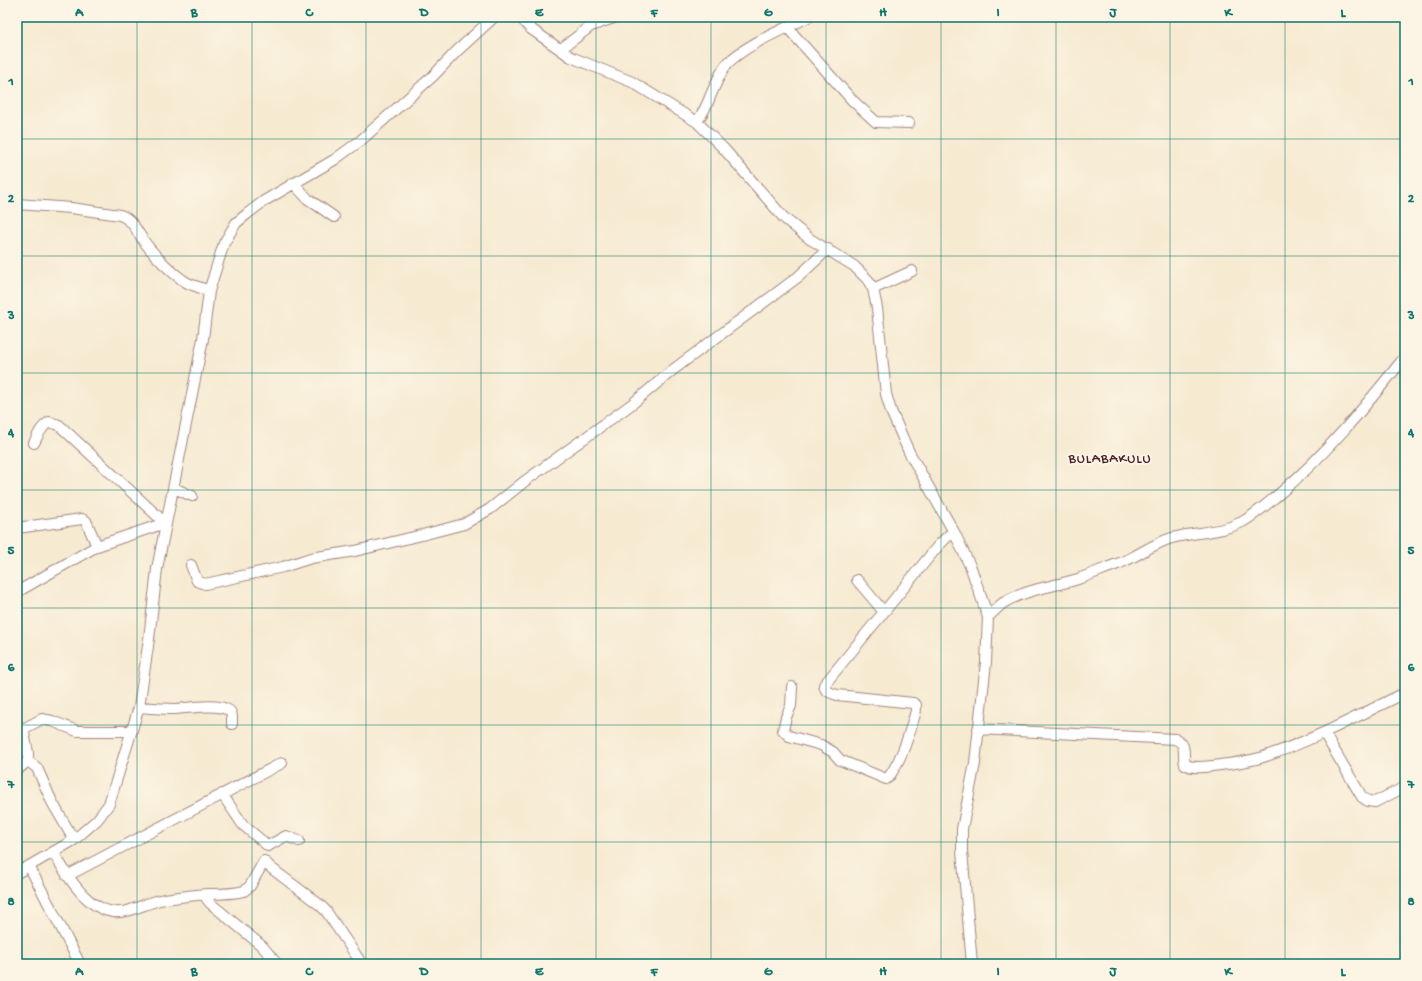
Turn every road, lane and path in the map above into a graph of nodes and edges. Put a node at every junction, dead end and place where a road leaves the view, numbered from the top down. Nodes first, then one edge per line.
1 (494, 17) edge
2 (520, 17) edge
3 (616, 17) edge
4 (808, 17) edge
5 (787, 27) junction
6 (561, 49) junction
7 (697, 122) junction
8 (909, 123) dead end
9 (293, 183) junction
10 (17, 204) edge
11 (334, 217) dead end
12 (828, 249) junction
13 (912, 271) dead end
14 (873, 289) junction
15 (209, 291) junction
16 (1405, 357) edge
17 (34, 443) dead end
18 (174, 488) junction
19 (192, 496) dead end
20 (165, 523) junction
21 (17, 528) edge
22 (954, 532) junction
23 (97, 546) junction
24 (190, 565) dead end
25 (857, 580) dead end
26 (17, 592) edge
27 (884, 612) junction
28 (988, 617) junction
29 (792, 687) dead end
30 (1404, 694) edge
31 (139, 707) junction
32 (232, 724) dead end
33 (20, 727) edge
34 (978, 729) junction
35 (132, 731) junction
36 (1324, 732) junction
37 (28, 761) junction
38 (282, 763) dead end
39 (17, 770) edge
40 (1405, 787) edge
41 (222, 794) junction
42 (74, 840) junction
43 (299, 841) dead end
44 (268, 846) junction
45 (53, 852) junction
46 (264, 861) junction
47 (29, 866) junction
48 (17, 872) edge
49 (67, 876) junction
50 (204, 895) junction
51 (80, 964) edge
52 (276, 964) edge
53 (362, 964) edge
54 (972, 964) edge

1 - 9 street
2 - 6 street
3 - 6 street
4 - 5 street
5 - 7 street
5 - 8 street
6 - 7 street
7 - 12 street
9 - 11 street
9 - 15 street
10 - 15 street
12 - 14 street
12 - 24 street
13 - 14 street
14 - 22 street
15 - 18 street
16 - 28 street
17 - 20 street
18 - 19 street
18 - 20 street
20 - 23 street
20 - 31 street
21 - 23 street
22 - 27 street
22 - 28 street
23 - 26 street
25 - 27 street
27 - 29 street
28 - 34 street
30 - 36 street
31 - 32 street
31 - 35 street
33 - 35 street
33 - 37 street
34 - 36 street
34 - 54 street
35 - 42 street
36 - 40 street
37 - 39 street
37 - 42 street
38 - 41 street
41 - 44 street
41 - 49 street
42 - 45 street
43 - 44 street
44 - 46 street
45 - 47 street
45 - 49 street
46 - 50 street
46 - 53 street
47 - 48 street
47 - 51 street
49 - 50 street
50 - 52 street

